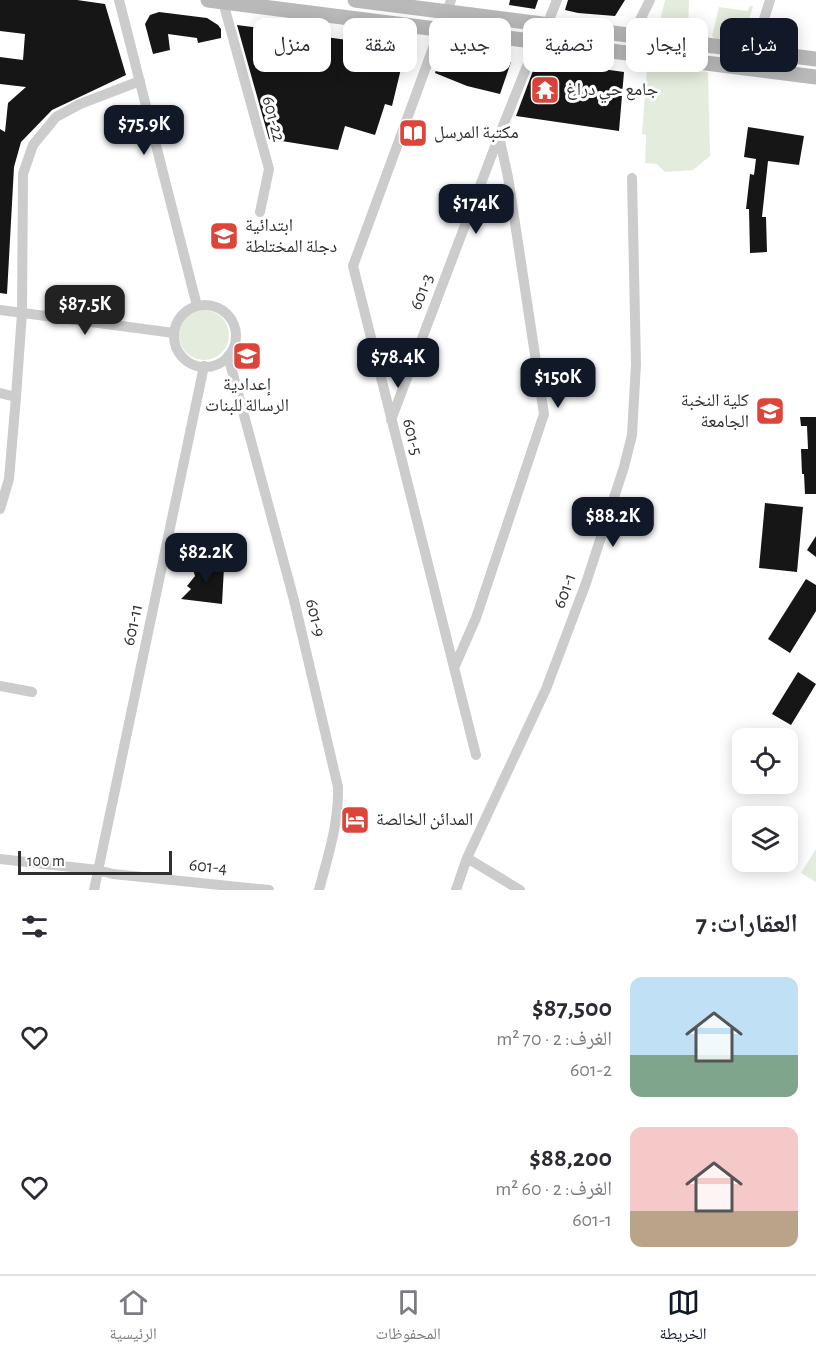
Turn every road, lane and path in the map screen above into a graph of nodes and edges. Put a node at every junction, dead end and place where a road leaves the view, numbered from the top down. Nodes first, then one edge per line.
1 (119, 0) edge
2 (355, 0) edge
3 (556, 0) edge
4 (650, 0) edge
5 (770, 0) edge
6 (219, 1) edge
7 (261, 3) edge
8 (449, 6) edge
9 (550, 18) edge
10 (641, 18) edge
11 (764, 18) edge
12 (523, 20) edge
13 (429, 27) edge
14 (614, 51) edge
15 (798, 57) edge
16 (429, 59) edge
17 (816, 59) edge
18 (525, 72) edge
19 (816, 77) edge
20 (140, 81) junction
21 (499, 136) junction
22 (632, 178) dead end
23 (260, 212) dead end
24 (197, 306) junction
25 (0, 310) edge
26 (22, 313) junction
27 (174, 333) junction
28 (228, 356) junction
29 (204, 366) junction
30 (0, 393) edge
31 (16, 397) junction
32 (391, 420) junction
33 (0, 509) edge
34 (454, 668) junction
35 (0, 686) edge
36 (32, 692) dead end
37 (476, 755) dead end
38 (467, 858) junction
39 (0, 859) edge
40 (98, 870) junction
41 (94, 890) edge
42 (269, 890) edge
43 (319, 890) edge
44 (456, 890) edge
45 (520, 890) edge

1 - 20 street
2 - 8 main road
3 - 9 street
4 - 10 street
5 - 11 street
6 - 7 main road
6 - 23 street, 601-22
7 - 13 main road
8 - 12 main road
14 - 19 main road
15 - 17 main road
16 - 32 street, 601-5
18 - 21 street, 601-3
20 - 24 street
20 - 26 street
21 - 32 street, 601-3
21 - 34 street
22 - 38 street, 601-1
24 - 27 street
24 - 28 street
25 - 26 street
26 - 27 street
26 - 31 street
27 - 29 street
28 - 29 street
28 - 43 street, 601-9
29 - 40 street, 601-11
30 - 31 street
31 - 33 street
32 - 34 street, 601-5
34 - 37 street, 601-5
35 - 36 street
38 - 44 street, 601-1
38 - 45 street
39 - 40 street, 601-4
40 - 41 street, 601-11
40 - 42 street, 601-4

